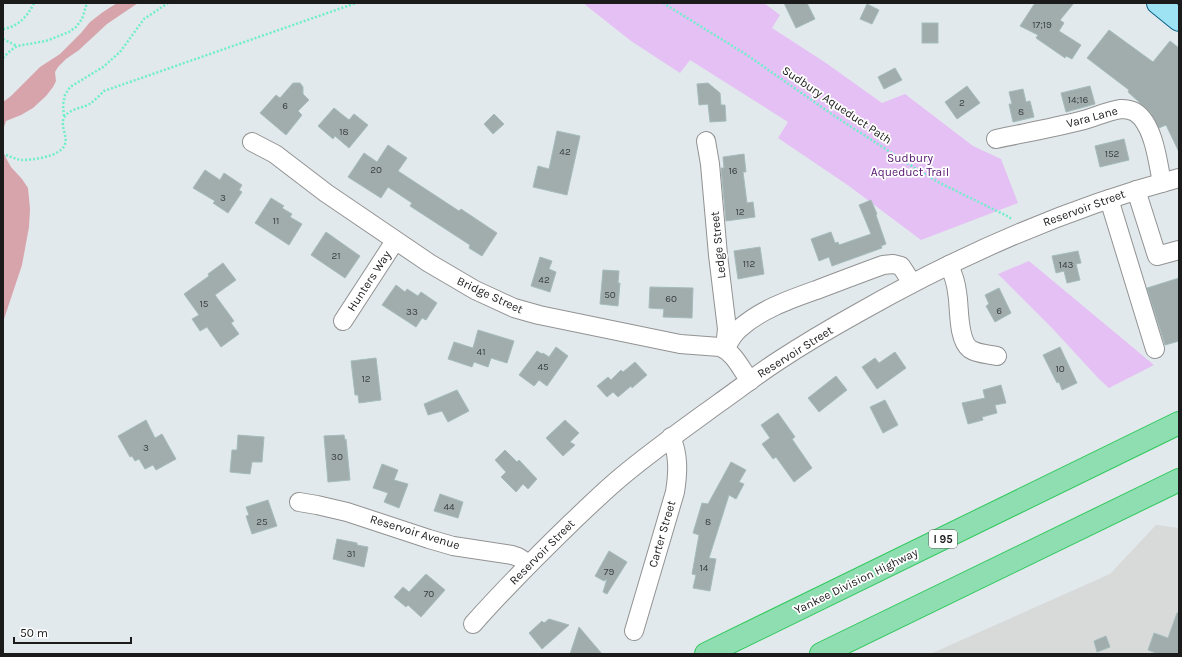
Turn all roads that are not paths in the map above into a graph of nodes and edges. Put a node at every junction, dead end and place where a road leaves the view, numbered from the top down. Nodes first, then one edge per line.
1 (1158, 3) edge
2 (1179, 20) edge
3 (996, 139) dead end
4 (706, 141) dead end
5 (252, 142) dead end
6 (1170, 180) edge
7 (1136, 190) junction
8 (1108, 199) junction
9 (395, 241) junction
10 (1179, 250) edge
11 (949, 265) junction
12 (912, 283) junction
13 (343, 321) dead end
14 (1155, 348) dead end
15 (725, 349) junction
16 (997, 356) dead end
17 (750, 381) junction
18 (1179, 423) edge
19 (671, 437) junction
20 (1179, 480) edge
21 (299, 502) dead end
22 (528, 564) junction
23 (473, 624) dead end
24 (634, 631) dead end
25 (706, 654) edge
26 (821, 654) edge

1 - 2 main road
3 - 6 street, Vara Lane
4 - 15 street, Ledge Street
5 - 9 street, Bridge Street
6 - 7 street, Reservoir Street
7 - 8 street, Reservoir Street
7 - 10 street
8 - 11 street, Reservoir Street
8 - 14 street
9 - 13 street, Hunters Way
9 - 15 street, Bridge Street
11 - 12 street, Reservoir Street
11 - 16 street
12 - 15 street
12 - 17 street, Reservoir Street
15 - 17 street
17 - 19 street, Reservoir Street
18 - 25 highway, Yankee Division Highway / I 95
19 - 22 street, Reservoir Street
19 - 24 street, Carter Street
20 - 26 highway
21 - 22 street, Reservoir Avenue
22 - 23 street, Reservoir Street

